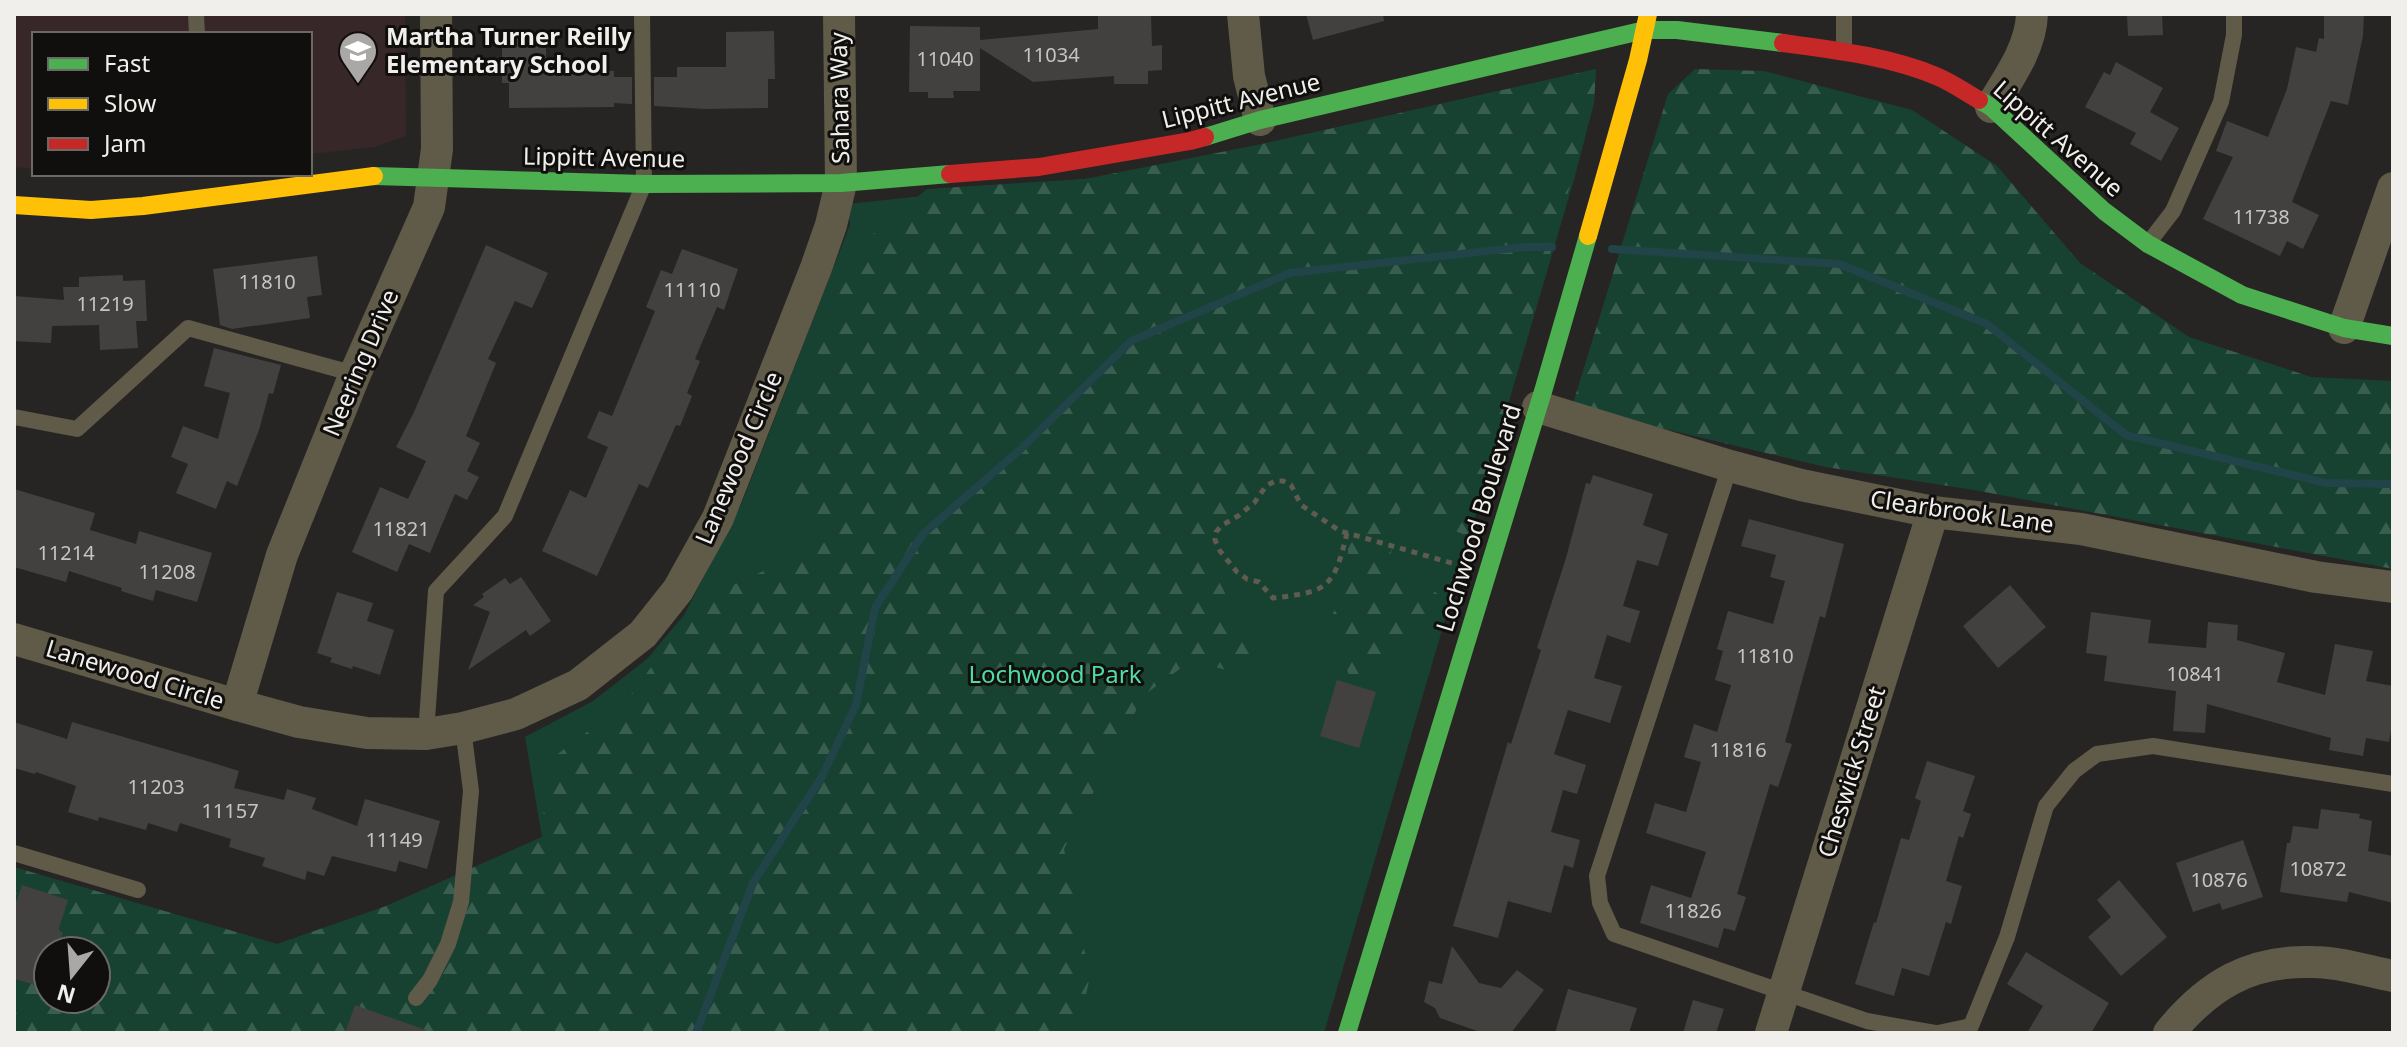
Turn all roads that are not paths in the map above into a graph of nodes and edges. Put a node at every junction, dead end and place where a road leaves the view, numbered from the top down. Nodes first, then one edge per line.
1 (436, 14) edge
2 (642, 14) edge
3 (839, 14) edge
4 (1243, 14) edge
5 (1844, 14) edge
6 (2032, 14) edge
7 (2234, 14) edge
8 (1647, 22) edge
9 (1844, 51) junction
10 (1991, 107) junction
11 (1260, 120) junction
12 (434, 177) junction
13 (841, 183) junction
14 (644, 184) junction
15 (2393, 188) edge
16 (14, 205) edge
17 (2148, 244) junction
18 (2344, 328) junction
19 (2393, 336) edge
20 (355, 374) junction
21 (1538, 407) junction
22 (14, 417) edge
23 (1730, 466) junction
24 (1933, 512) junction
25 (2393, 587) edge
26 (14, 639) edge
27 (237, 705) junction
28 (463, 728) junction
29 (426, 734) junction
30 (2393, 784) edge
31 (14, 853) edge
32 (138, 890) dead end
33 (2393, 976) edge
34 (1783, 991) junction
35 (416, 998) dead end
36 (1347, 1033) edge
37 (1771, 1033) edge
38 (1936, 1033) edge
39 (2169, 1033) edge

1 - 12 street, Neering Drive
2 - 14 lane
3 - 13 street, Sahara Way
4 - 11 street
5 - 9 lane
6 - 10 street
7 - 17 lane
8 - 9 street, Lippitt Avenue
8 - 11 street, Lippitt Avenue
8 - 21 street, Lochwood Boulevard
9 - 10 street, Lippitt Avenue
10 - 17 street, Lippitt Avenue
11 - 13 street, Lippitt Avenue
12 - 14 street, Lippitt Avenue
12 - 16 street, Lippitt Avenue
12 - 20 street, Neering Drive
13 - 14 street, Lippitt Avenue
13 - 28 street, Lanewood Circle
14 - 29 lane
15 - 18 street
17 - 18 street, Lippitt Avenue
18 - 19 street, Lippitt Avenue
20 - 22 lane
20 - 27 street, Neering Drive
21 - 23 street, Clearbrook Lane
21 - 36 street, Lochwood Boulevard
23 - 24 street, Clearbrook Lane
23 - 34 lane
24 - 25 street, Clearbrook Lane
24 - 34 street, Cheswick Street
26 - 27 street, Lanewood Circle
27 - 29 street, Lanewood Circle
28 - 29 street, Lanewood Circle
28 - 35 lane
30 - 38 lane
31 - 32 lane
33 - 39 street
34 - 37 street, Cheswick Street
34 - 38 lane

